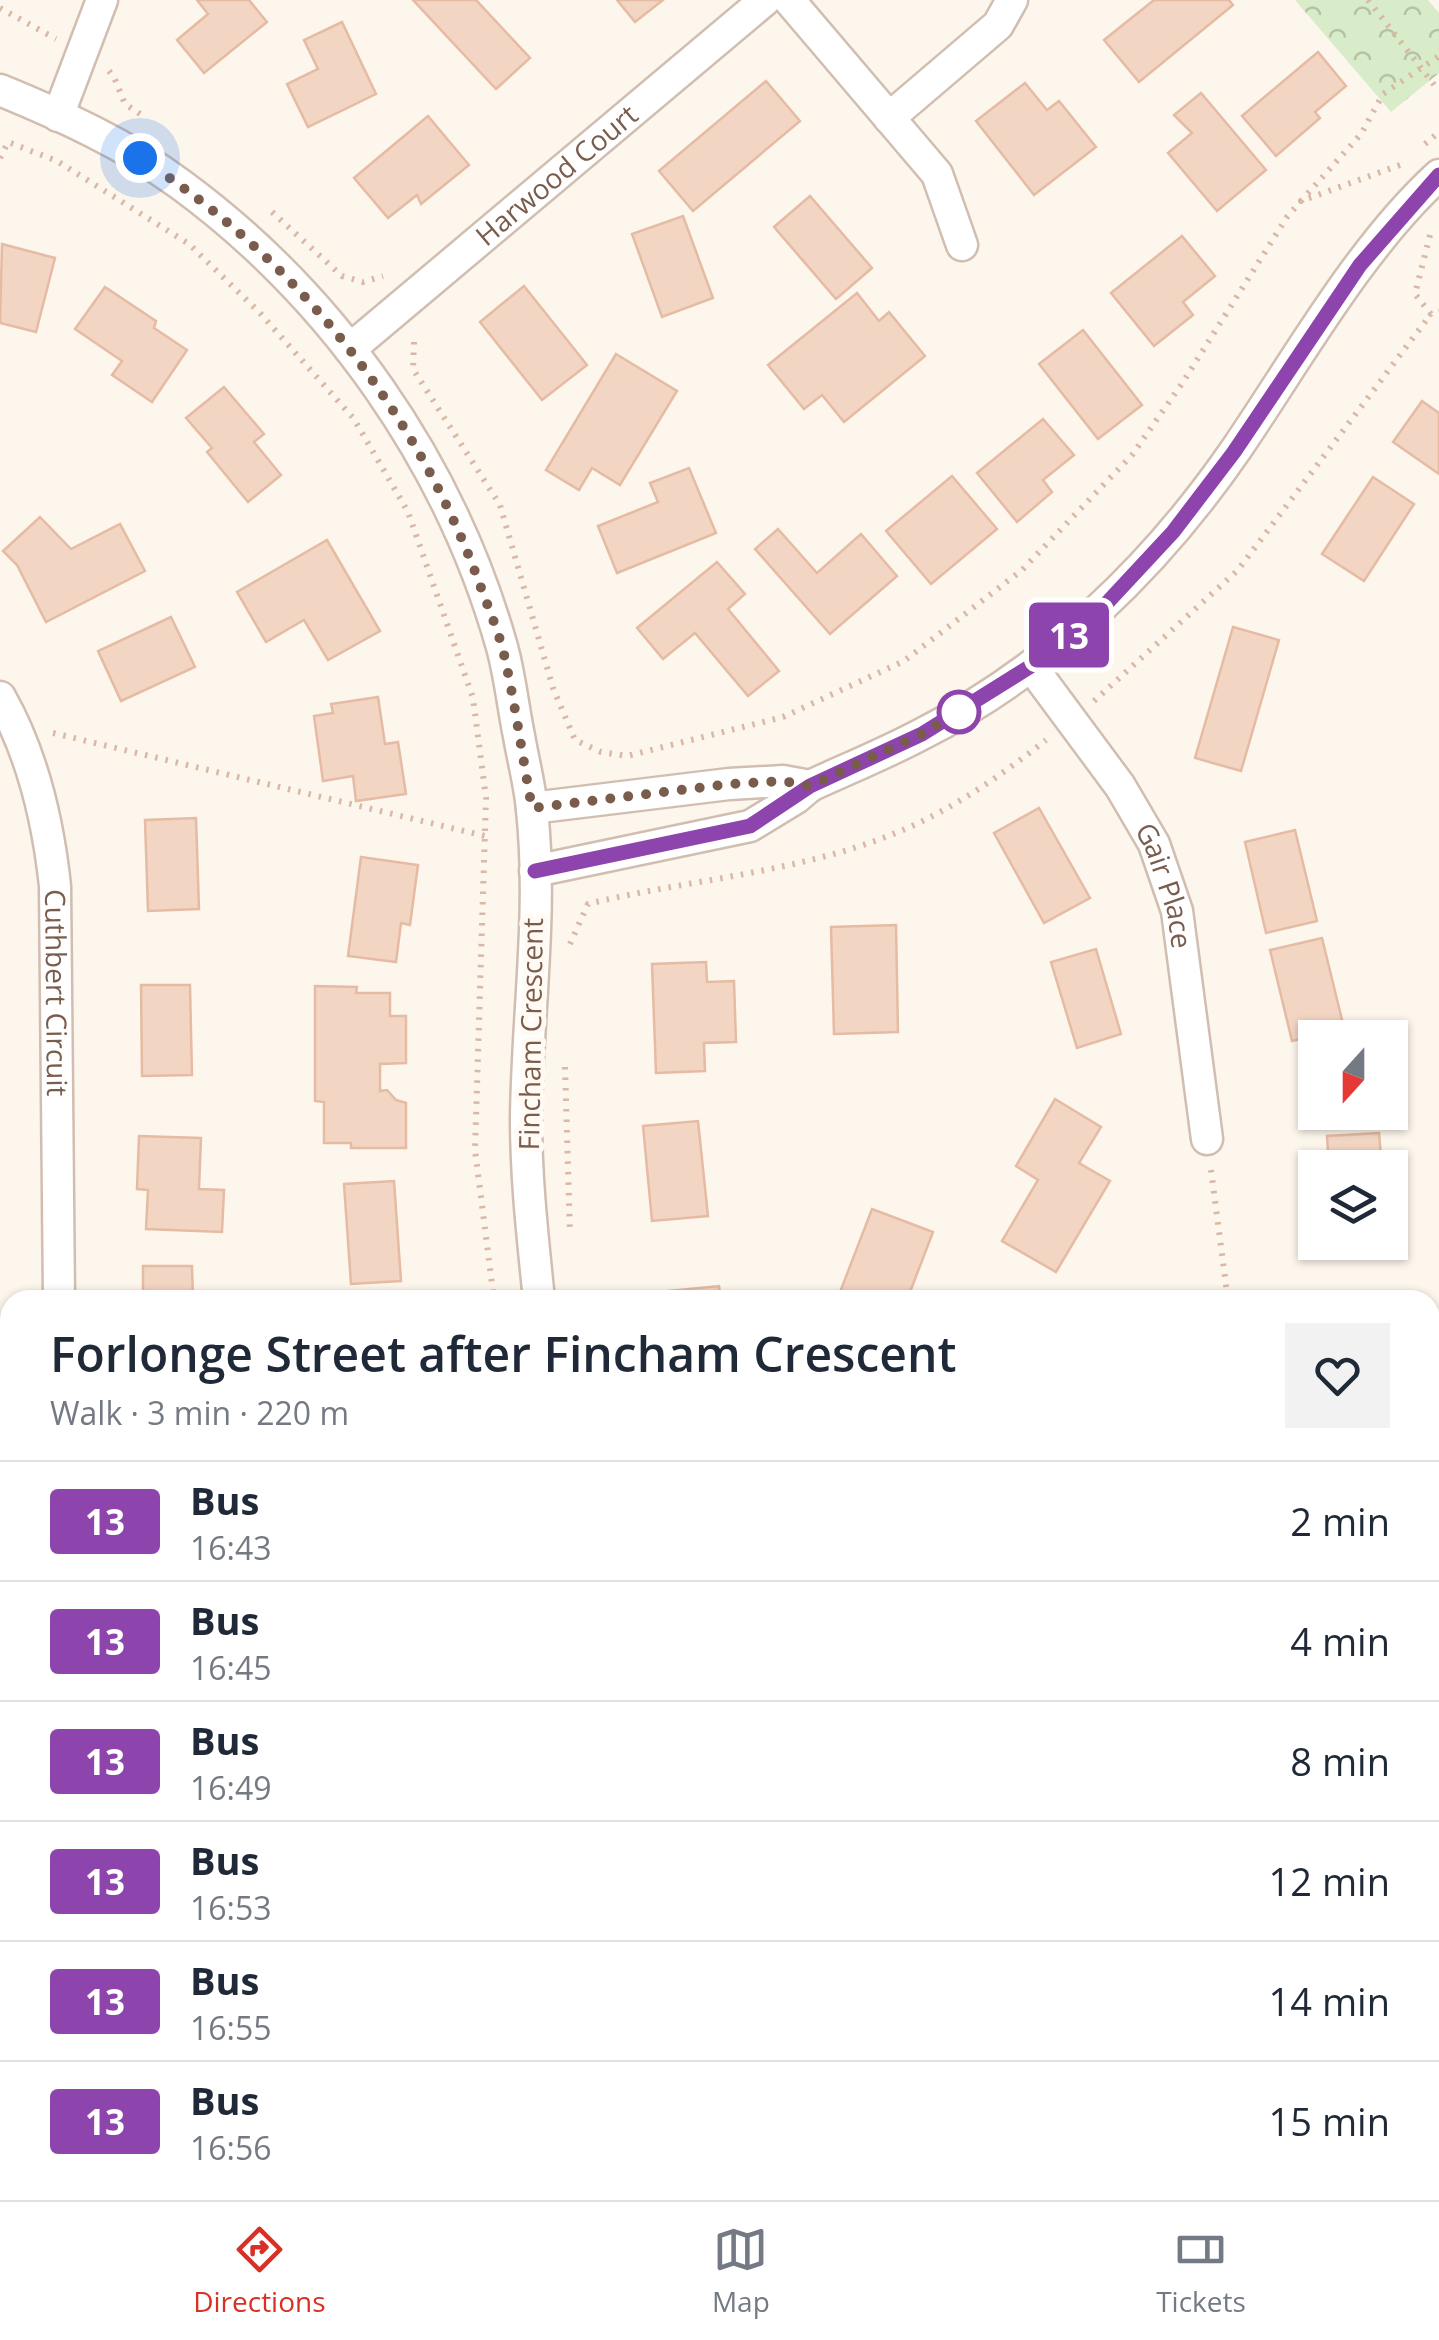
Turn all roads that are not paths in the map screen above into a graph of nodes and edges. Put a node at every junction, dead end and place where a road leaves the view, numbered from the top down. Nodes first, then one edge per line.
1 (102, 0) edge
2 (765, 0) edge
3 (789, 0) edge
4 (1012, 0) edge
5 (0, 90) edge
6 (58, 116) junction
7 (889, 118) junction
8 (1439, 175) edge
9 (962, 245) dead end
10 (350, 349) junction
11 (1031, 666) junction
12 (8, 710) edge
13 (810, 786) junction
14 (532, 808) junction
15 (535, 871) junction
16 (1208, 1139) road end
17 (59, 1290) edge
18 (538, 1290) edge

1 - 6 street
2 - 10 street, Harwood Court
3 - 7 street
4 - 7 street
5 - 6 street, Fincham Crescent
6 - 10 street, Fincham Crescent
7 - 9 street
8 - 11 street
10 - 14 street, Fincham Crescent
11 - 13 street
11 - 16 street, Gair Place
12 - 17 street, Cuthbert Circuit
13 - 14 street
13 - 15 street
14 - 15 street, Fincham Crescent
15 - 18 street, Fincham Crescent

